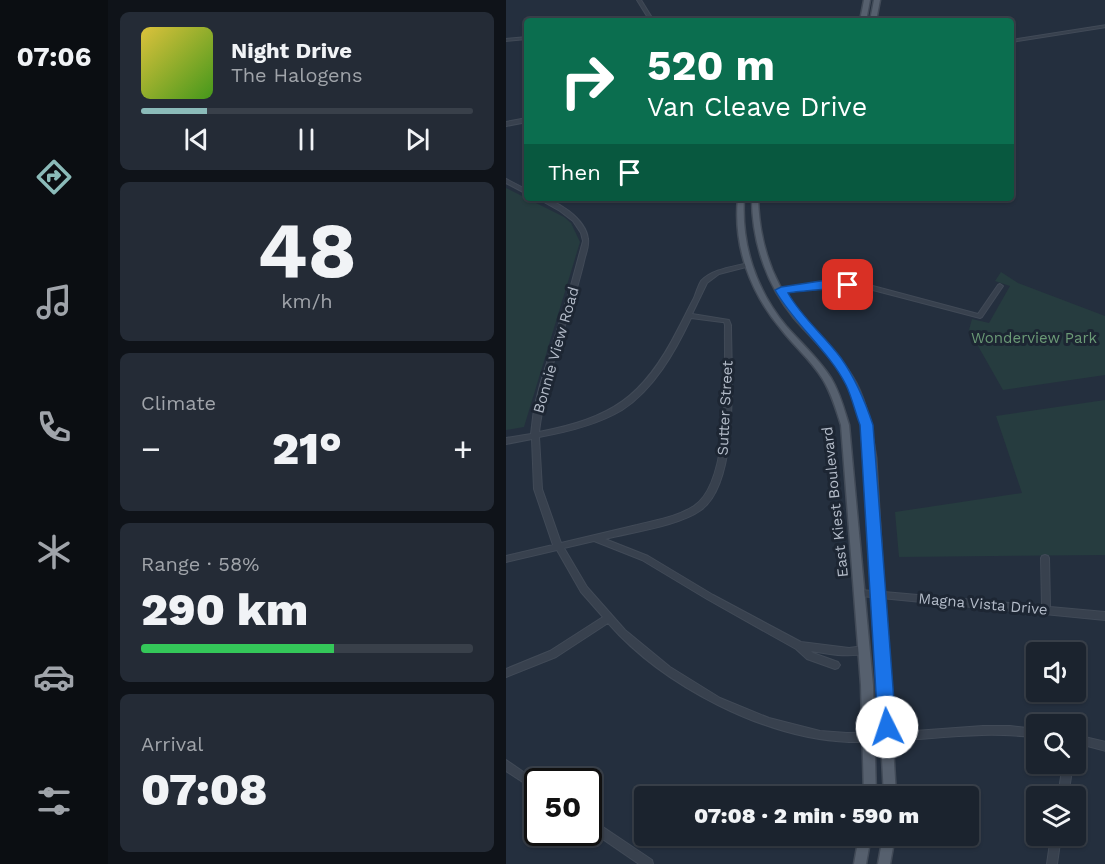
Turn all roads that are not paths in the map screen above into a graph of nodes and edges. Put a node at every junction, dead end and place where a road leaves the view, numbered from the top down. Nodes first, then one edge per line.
1 (639, 0) edge
2 (867, 0) edge
3 (877, 0) edge
4 (650, 18) edge
5 (864, 18) edge
6 (874, 18) edge
7 (1106, 26) edge
8 (524, 38) edge
9 (506, 40) edge
10 (1014, 41) edge
11 (524, 121) edge
12 (506, 124) edge
13 (506, 182) edge
14 (524, 191) edge
15 (545, 201) edge
16 (741, 201) edge
17 (755, 201) edge
18 (748, 266) junction
19 (1000, 286) dead end
20 (781, 290) junction
21 (689, 316) junction
22 (535, 435) junction
23 (506, 441) edge
24 (593, 537) junction
25 (558, 547) junction
26 (1045, 558) dead end
27 (506, 559) edge
28 (861, 593) junction
29 (878, 595) junction
30 (1046, 609) junction
31 (1106, 616) edge
32 (608, 619) junction
33 (799, 646) junction
34 (864, 650) junction
35 (835, 665) dead end
36 (506, 673) edge
37 (1026, 733) edge
38 (869, 738) junction
39 (887, 738) junction
40 (1086, 742) edge
41 (1106, 747) edge
42 (506, 765) edge
43 (524, 777) edge
44 (870, 786) edge
45 (889, 786) edge
46 (602, 832) edge
47 (863, 846) edge
48 (887, 846) edge
49 (1055, 846) edge
50 (648, 864) edge
51 (860, 864) edge
52 (884, 864) edge
53 (1052, 864) edge

1 - 4 street
2 - 3 main road
2 - 5 main road
3 - 6 main road
7 - 10 street
8 - 9 street
11 - 12 street
13 - 14 street
15 - 22 street, Bonnie View Road
16 - 18 main road, East Kiest Boulevard
17 - 20 main road
18 - 21 street
18 - 28 main road, East Kiest Boulevard
19 - 20 street
20 - 29 main road
21 - 22 street
21 - 24 street, Sutter Street
22 - 23 street
22 - 25 street, Bonnie View Road
24 - 25 street, Sutter Street
24 - 33 street
25 - 27 street, Sutter Street
25 - 32 street, Bonnie View Road
26 - 30 street
28 - 29 street, Magna Vista Drive
28 - 34 main road, East Kiest Boulevard
29 - 30 street, Magna Vista Drive
29 - 39 main road
30 - 31 street, Magna Vista Drive
32 - 36 street
32 - 38 street, Bonnie View Road
33 - 34 street
33 - 35 street
34 - 38 main road, East Kiest Boulevard
37 - 39 street, Bonnie View Road
38 - 39 street, Bonnie View Road
38 - 44 main road, East Kiest Boulevard
39 - 45 main road
40 - 41 street
42 - 43 street
46 - 50 street
47 - 51 main road
48 - 52 main road
49 - 53 street

